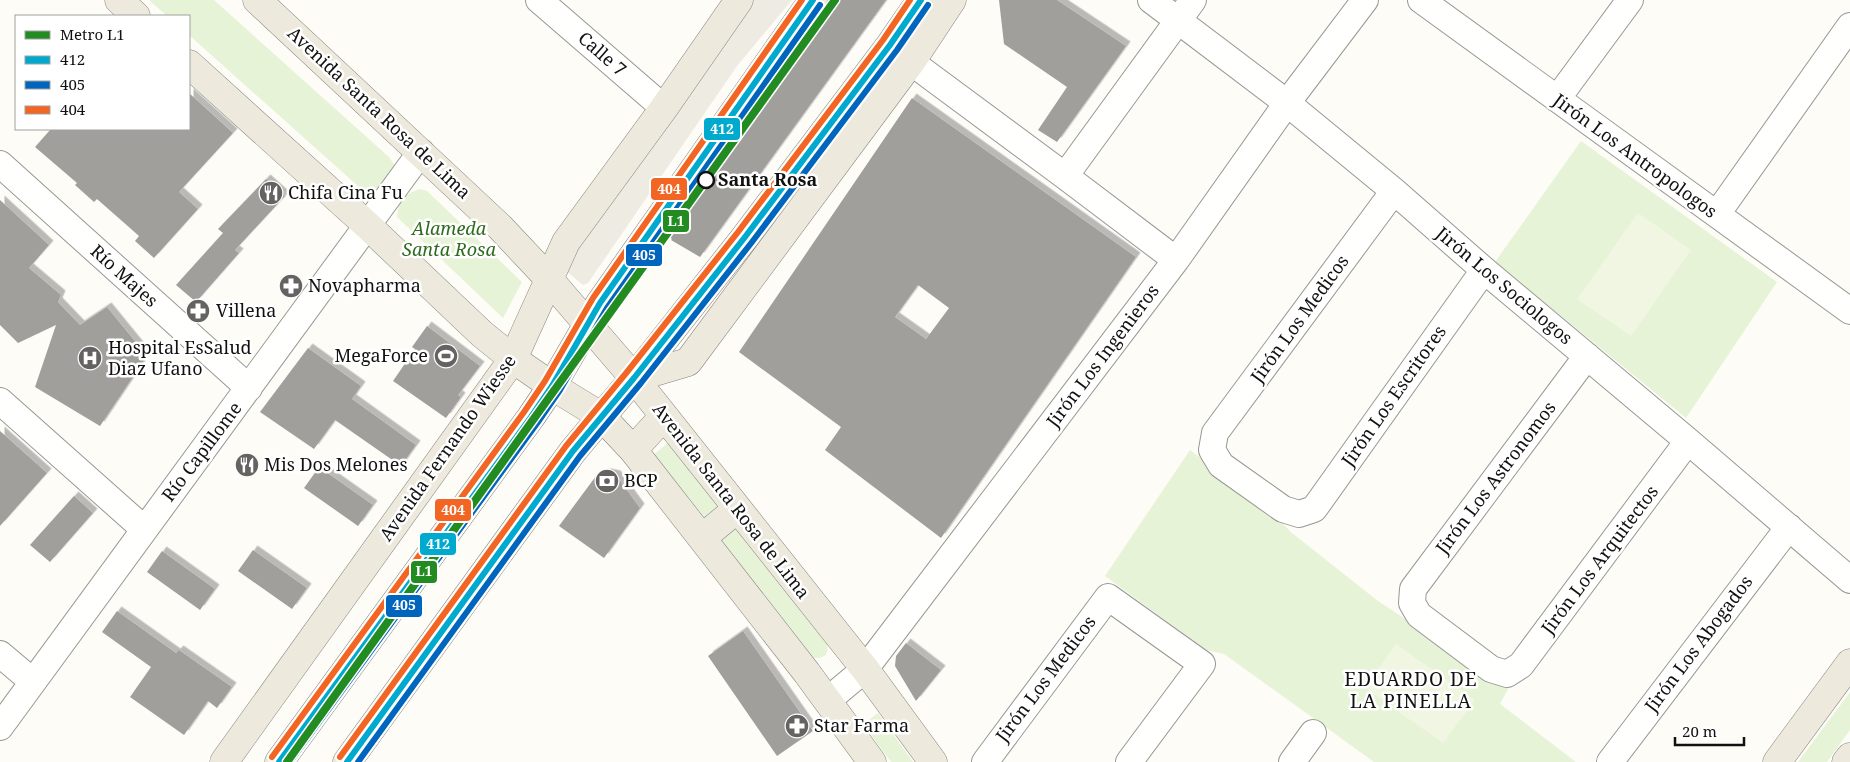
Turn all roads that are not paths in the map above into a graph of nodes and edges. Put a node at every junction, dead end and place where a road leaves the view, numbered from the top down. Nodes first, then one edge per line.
1 (119, 0) edge
2 (258, 0) edge
3 (539, 0) edge
4 (739, 0) edge
5 (813, 0) edge
6 (921, 0) edge
7 (952, 0) edge
8 (1151, 0) edge
9 (1365, 0) edge
10 (1421, 0) edge
11 (1630, 0) edge
12 (1186, 10) edge
13 (135, 15) edge
14 (1850, 26) edge
15 (911, 62) junction
16 (190, 65) edge
17 (1556, 99) junction
18 (1287, 103) junction
19 (664, 108) junction
20 (422, 152) junction
21 (0, 164) edge
22 (1065, 176) junction
23 (1394, 191) junction
24 (1717, 214) junction
25 (367, 225) junction
26 (1176, 260) junction
27 (1484, 270) junction
28 (548, 278) junction
29 (1850, 311) edge
30 (586, 324) junction
31 (1587, 356) junction
32 (513, 359) junction
33 (634, 378) junction
34 (552, 386) junction
35 (249, 388) junction
36 (0, 401) edge
37 (601, 416) junction
38 (664, 416) junction
39 (1688, 441) junction
40 (634, 450) junction
41 (737, 509) junction
42 (1299, 514) joint
43 (1789, 527) junction
44 (144, 529) junction
45 (702, 538) junction
46 (1850, 580) edge
47 (0, 654) edge
48 (1850, 663) edge
49 (865, 669) junction
50 (1507, 674) joint
51 (32, 682) junction
52 (828, 700) junction
53 (0, 727) edge
54 (1313, 733) dead end
55 (1850, 757) edge
56 (224, 762) edge
57 (279, 762) edge
58 (347, 762) edge
59 (872, 762) edge
60 (934, 762) edge
61 (985, 762) edge
62 (1129, 762) edge
63 (1292, 762) edge
64 (1610, 762) edge
65 (1777, 762) edge
66 (1846, 762) edge

1 - 13 main road
2 - 20 main road, Avenida Santa Rosa de Lima
3 - 19 street, Calle 7
4 - 19 main road, Avenida Fernando Wiesse
5 - 30 main road
6 - 33 main road
7 - 15 main road
8 - 12 street, Jirón Los Sociologos
9 - 18 street, Jirón Los Ingenieros
10 - 17 street, Jirón Los Antropologos
11 - 17 street
12 - 18 street, Jirón Los Sociologos
12 - 22 street
14 - 24 street
15 - 22 street
15 - 33 main road
16 - 25 main road
17 - 24 street, Jirón Los Antropologos
18 - 23 street, Jirón Los Sociologos
18 - 26 street, Jirón Los Ingenieros
19 - 28 main road, Avenida Fernando Wiesse
20 - 25 street, Río Capillome
20 - 28 main road, Avenida Santa Rosa de Lima
21 - 35 street, Río Majes
22 - 26 street
23 - 27 street, Jirón Los Sociologos
23 - 42 street, Jirón Los Medicos
24 - 29 street, Jirón Los Antropologos
25 - 32 main road
25 - 35 street, Río Capillome
26 - 49 street, Jirón Los Ingenieros
27 - 31 street, Jirón Los Sociologos
27 - 42 street, Jirón Los Escritores
28 - 30 main road, Avenida Santa Rosa de Lima
28 - 32 main road, Avenida Fernando Wiesse
30 - 33 main road, Avenida Santa Rosa de Lima
30 - 34 main road
31 - 39 street, Jirón Los Sociologos
31 - 50 street, Jirón Los Astronomos
32 - 34 main road
32 - 56 main road, Avenida Fernando Wiesse
33 - 37 main road
33 - 38 main road, Avenida Santa Rosa de Lima
34 - 37 main road
34 - 57 main road
35 - 44 street, Río Capillome
36 - 44 street
37 - 40 main road
37 - 58 main road
38 - 40 main road
38 - 41 main road, Avenida Santa Rosa de Lima
39 - 43 street, Jirón Los Sociologos
39 - 50 street, Jirón Los Arquitectos
40 - 45 main road
41 - 45 main road
41 - 49 main road, Avenida Santa Rosa de Lima
43 - 46 street, Jirón Los Sociologos
43 - 64 street, Jirón Los Abogados
44 - 51 street, Río Capillome
45 - 52 main road
47 - 51 street
48 - 65 main road
49 - 52 street, Jirón Los Ingenieros
49 - 60 main road, Avenida Santa Rosa de Lima
51 - 53 street, Río Capillome
52 - 59 main road
54 - 63 street
55 - 66 main road
61 - 62 street, Jirón Los Medicos

